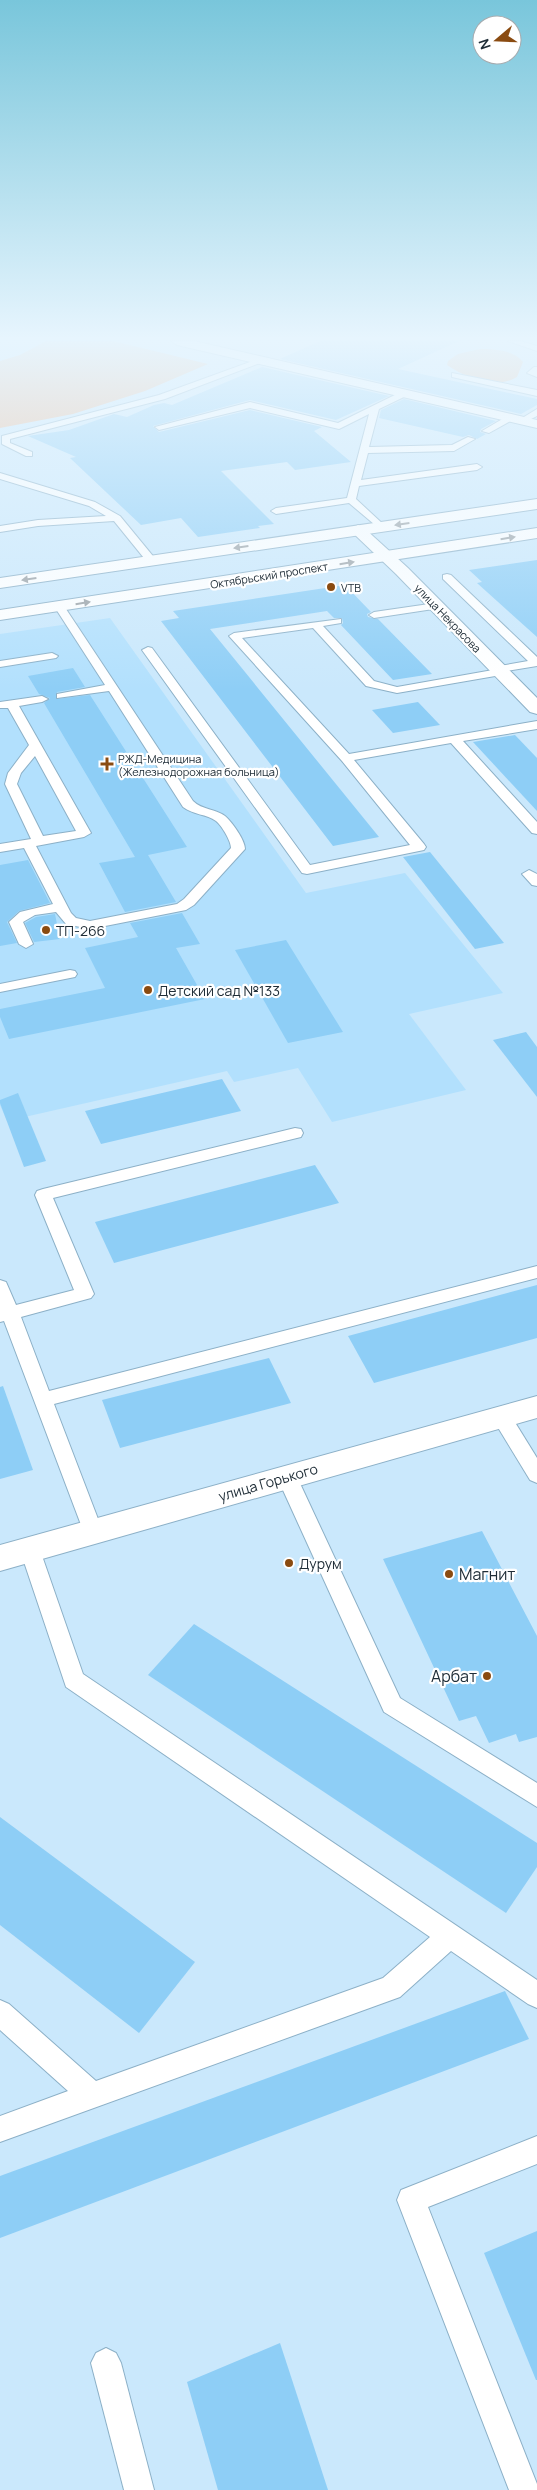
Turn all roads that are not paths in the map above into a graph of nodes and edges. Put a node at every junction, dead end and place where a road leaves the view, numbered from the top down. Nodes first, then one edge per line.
1 (362, 457) edge
2 (477, 467) dead end
3 (0, 476) edge
4 (355, 484) junction
5 (82, 493) dead end
6 (351, 500) junction
7 (92, 504) junction
8 (537, 504) edge
9 (276, 511) dead end
10 (118, 518) junction
11 (381, 527) junction
12 (0, 529) edge
13 (358, 530) junction
14 (537, 533) edge
15 (388, 557) junction
16 (152, 560) junction
17 (447, 577) dead end
18 (0, 583) edge
19 (59, 606) junction
20 (436, 606) junction
21 (0, 615) edge
22 (374, 615) dead end
23 (337, 621) dead end
24 (315, 624) junction
25 (148, 650) dead end
26 (52, 656) dead end
27 (537, 663) edge
28 (0, 664) edge
29 (499, 671) junction
30 (112, 687) junction
31 (61, 696) dead end
32 (42, 699) dead end
33 (6, 705) edge
34 (537, 708) edge
35 (537, 725) edge
36 (454, 739) junction
37 (35, 745) junction
38 (346, 758) junction
39 (537, 830) edge
40 (34, 842) junction
41 (0, 848) edge
42 (61, 908) junction
43 (26, 944) dead end
44 (70, 974) dead end
45 (0, 988) edge
46 (296, 1132) dead end
47 (537, 1272) edge
48 (0, 1286) edge
49 (5, 1314) edge
50 (43, 1400) junction
51 (537, 1406) edge
52 (501, 1416) junction
53 (537, 1475) edge
54 (287, 1477) junction
55 (93, 1532) junction
56 (30, 1550) junction
57 (0, 1558) edge
58 (537, 1796) edge
59 (450, 1936) junction
60 (537, 1995) edge
61 (0, 2013) edge
62 (92, 2095) junction
63 (0, 2129) edge
64 (537, 2150) edge
65 (106, 2363) dead end
66 (139, 2490) edge
67 (524, 2490) edge

1 - 4 lane
2 - 4 lane
3 - 7 lane
4 - 6 lane
5 - 7 lane
6 - 9 lane
6 - 11 lane
7 - 10 lane
8 -> 11 main road
10 - 12 lane
10 - 16 lane
11 - 13 main road
13 - 15 main road, улица Некрасова
13 -> 16 main road
15 -> 14 main road, Октябрьский проспект
19 -> 15 main road, Октябрьский проспект
15 - 20 main road, улица Некрасова
16 -> 18 main road
17 - 27 lane
19 - 21 main road, Октябрьский проспект
19 - 30 lane
20 - 22 lane
20 - 29 main road, улица Некрасова
23 - 24 lane
24 - 29 lane
24 - 38 lane
25 - 38 lane
26 - 28 lane
27 - 29 lane
29 - 34 main road, улица Некрасова
30 - 31 lane
30 - 42 lane
32 - 33 lane
33 - 37 lane
35 - 36 lane
36 - 38 lane
36 - 39 lane
37 - 40 lane
37 - 40 lane
40 - 41 lane
40 - 42 lane
42 - 43 lane
44 - 45 lane
46 - 49 lane
47 - 50 lane
48 - 49 lane
49 - 50 lane
50 - 55 lane
51 - 52 main road, улица Горького
52 - 53 lane
52 - 54 main road, улица Горького
54 - 55 main road, улица Горького
54 - 58 lane
55 - 56 main road, улица Горького
56 - 57 main road, улица Горького
56 - 59 lane
59 - 60 lane
59 - 62 lane
61 - 62 lane
62 - 63 lane
64 - 67 lane
65 - 66 lane

